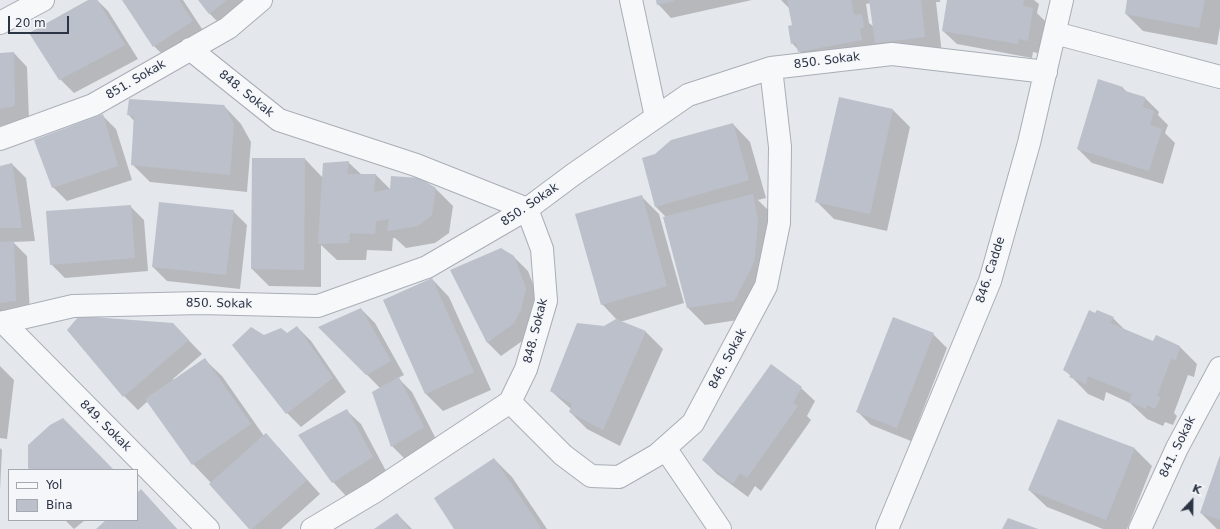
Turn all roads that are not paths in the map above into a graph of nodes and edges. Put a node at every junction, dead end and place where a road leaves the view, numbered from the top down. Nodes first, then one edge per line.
1 (43, 0) edge
2 (262, 0) edge
3 (631, 0) edge
4 (1062, 0) edge
5 (0, 23) edge
6 (1055, 33) junction
7 (190, 49) junction
8 (771, 68) junction
9 (1046, 72) junction
10 (1220, 77) edge
11 (656, 117) junction
12 (0, 139) edge
13 (528, 209) junction
14 (2, 323) edge
15 (1220, 368) edge
16 (510, 402) junction
17 (665, 448) junction
18 (208, 529) edge
19 (312, 529) edge
20 (720, 529) edge
21 (887, 529) edge
22 (1140, 529) edge

1 - 5 street
2 - 7 street, 851. Sokak
3 - 11 street
4 - 6 street, 846. Cadde
6 - 9 street, 846. Cadde
6 - 10 street
7 - 12 street, 851. Sokak
7 - 13 street, 848. Sokak
8 - 9 street, 850. Sokak
8 - 11 street, 850. Sokak
8 - 17 street, 846. Sokak
9 - 21 street, 846. Cadde
11 - 13 street, 850. Sokak
13 - 14 street, 850. Sokak
13 - 16 street, 848. Sokak
14 - 18 street, 849. Sokak
15 - 22 street, 841. Sokak
16 - 17 street, 846. Sokak
16 - 19 street
17 - 20 street

